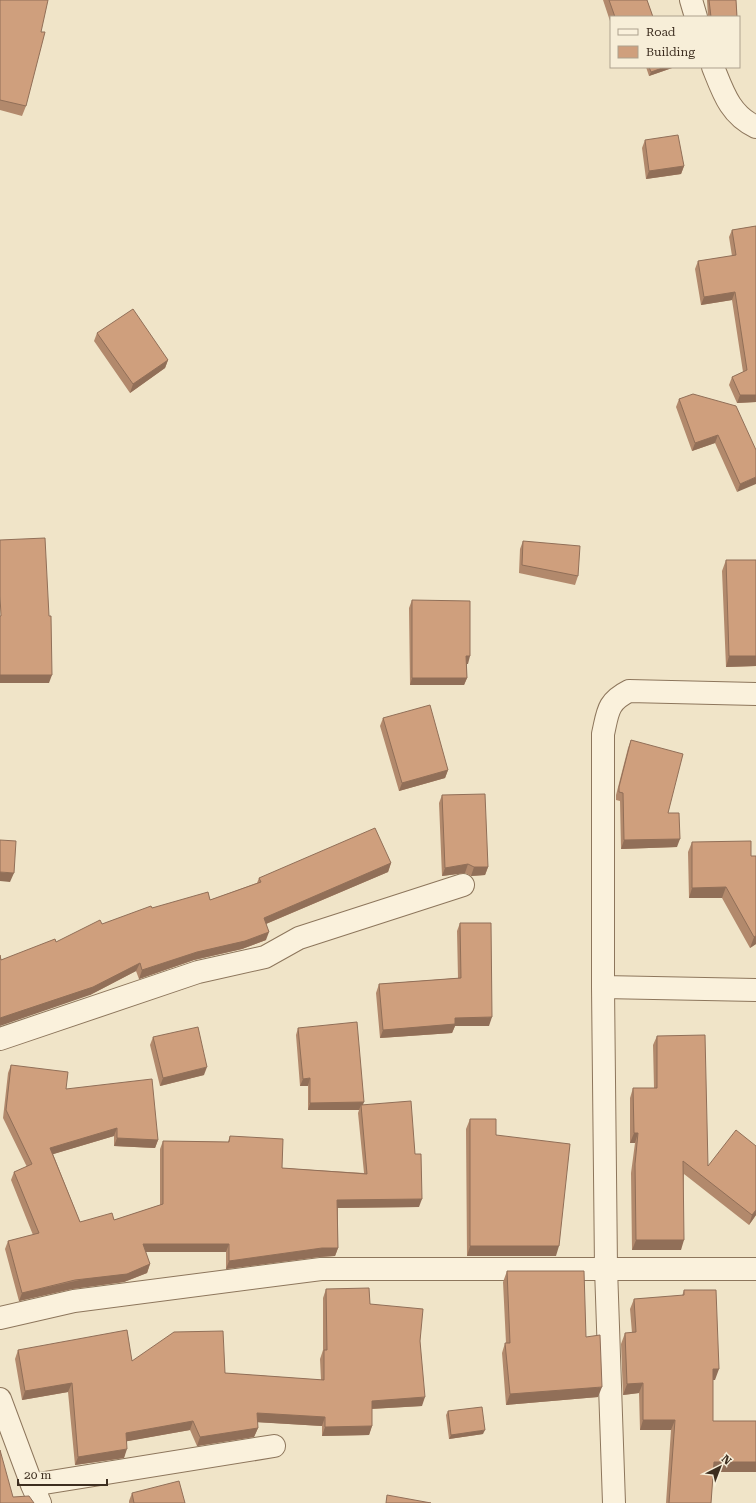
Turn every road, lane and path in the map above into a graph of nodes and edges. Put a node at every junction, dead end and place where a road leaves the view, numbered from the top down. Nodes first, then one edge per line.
1 (691, 0) edge
2 (696, 16) edge
3 (713, 68) edge
4 (756, 126) edge
5 (756, 694) edge
6 (462, 885) dead end
7 (603, 987) junction
8 (756, 990) edge
9 (0, 1039) edge
10 (606, 1268) junction
11 (756, 1268) edge
12 (0, 1318) edge
13 (0, 1399) edge
14 (274, 1446) dead end
15 (36, 1494) edge
16 (614, 1503) edge

1 - 2 street
3 - 4 street
5 - 7 street
6 - 9 street
7 - 8 street
7 - 10 street
10 - 11 street
10 - 12 street
10 - 16 street
13 - 15 street
14 - 15 street

